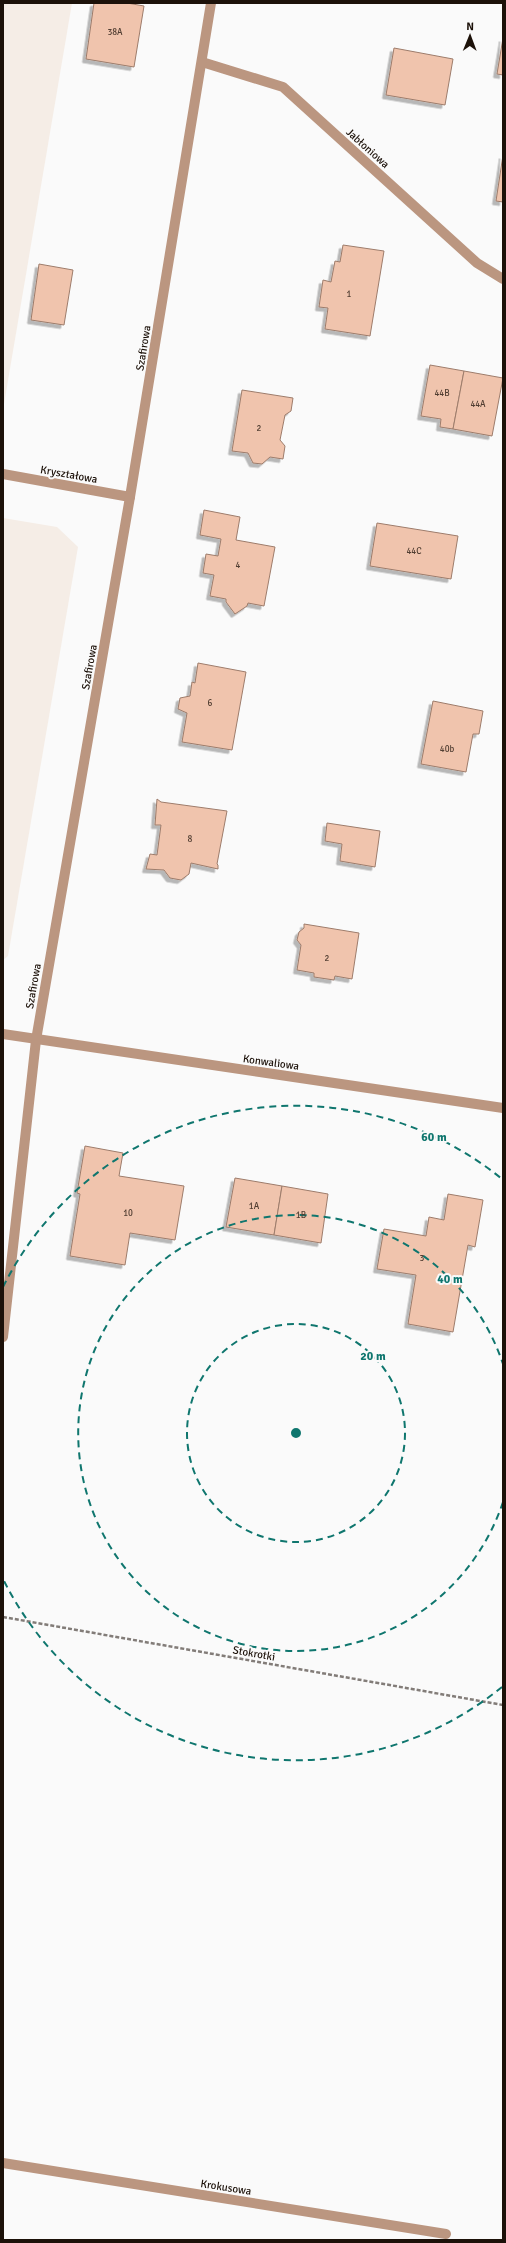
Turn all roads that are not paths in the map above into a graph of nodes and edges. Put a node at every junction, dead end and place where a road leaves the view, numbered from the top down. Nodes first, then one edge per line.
1 (211, 3) edge
2 (202, 62) junction
3 (503, 279) edge
4 (3, 474) edge
5 (130, 497) junction
6 (3, 1034) edge
7 (36, 1040) junction
8 (503, 1108) edge
9 (3, 1337) edge
10 (3, 2163) edge
11 (446, 2234) dead end

1 - 2 street, Szafirowa
2 - 3 street, Jabłoniowa
2 - 5 street, Szafirowa
4 - 5 street, Kryształowa
5 - 7 street, Szafirowa
6 - 7 street, Konwaliowa
7 - 8 street, Konwaliowa
7 - 9 street, Szafirowa
10 - 11 street, Krokusowa

